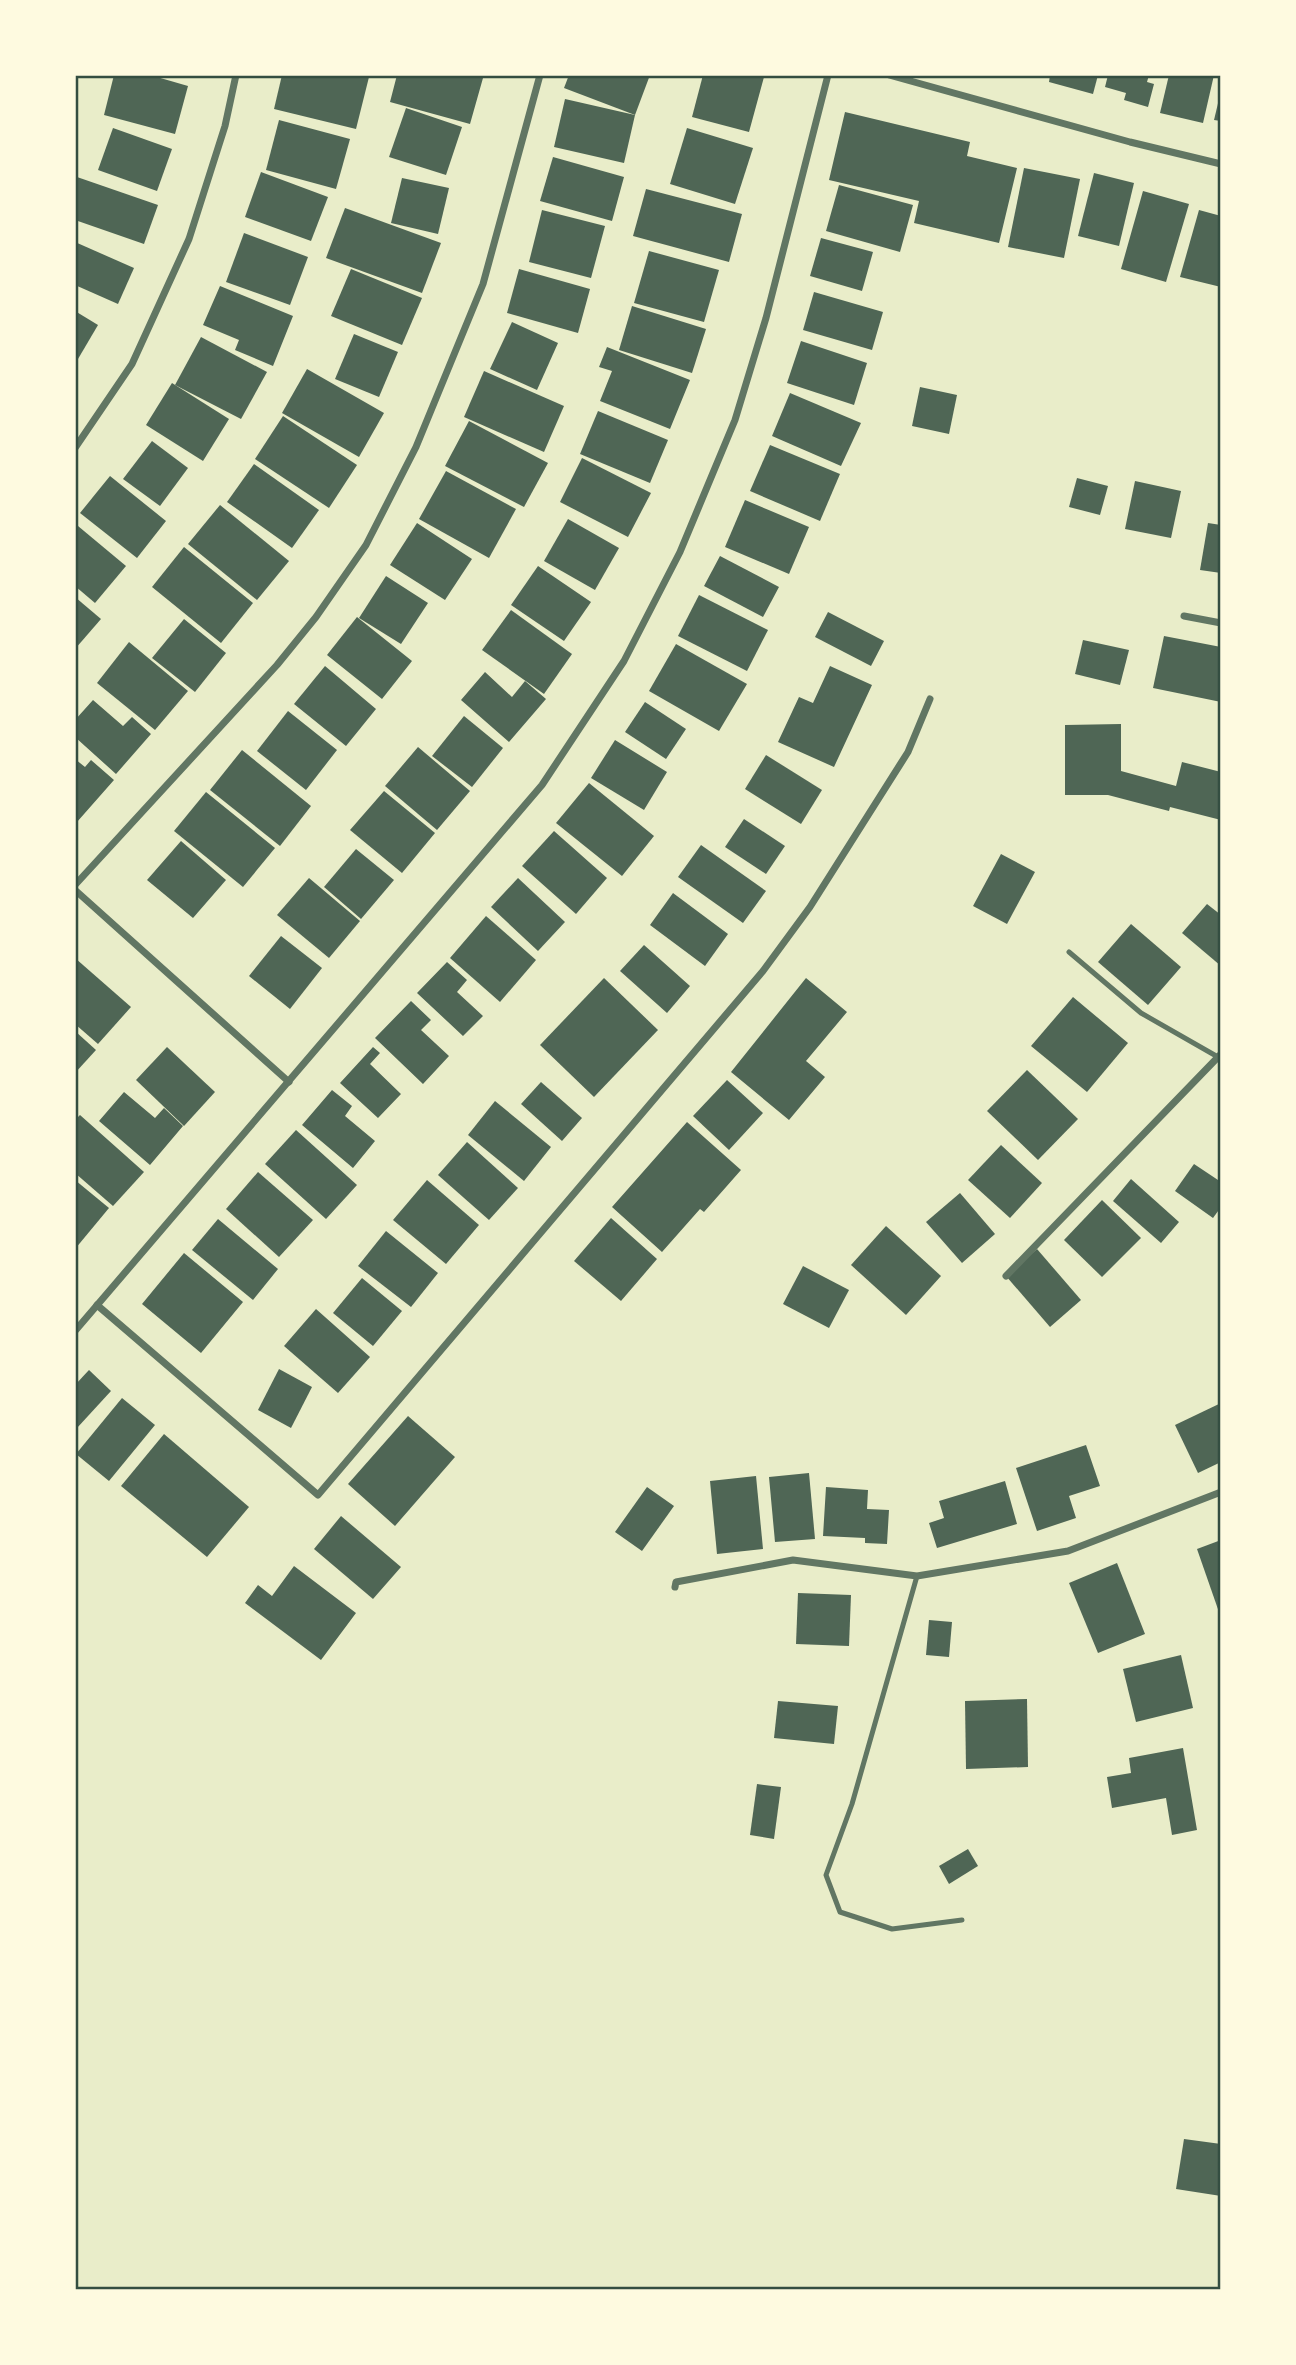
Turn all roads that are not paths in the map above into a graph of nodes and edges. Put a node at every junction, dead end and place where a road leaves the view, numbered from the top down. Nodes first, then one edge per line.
1 (236, 75) edge
2 (540, 75) edge
3 (828, 75) edge
4 (889, 75) edge
5 (1221, 164) edge
6 (75, 448) edge
7 (1184, 615) dead end
8 (1221, 623) edge
9 (930, 699) dead end
10 (75, 888) edge
11 (1069, 952) dead end
12 (1219, 1055) edge
13 (289, 1082) junction
14 (1006, 1276) dead end
15 (97, 1305) junction
16 (75, 1331) edge
17 (1221, 1492) edge
18 (917, 1576) junction
19 (675, 1587) dead end
20 (962, 1920) dead end

1 - 6 street
2 - 10 street
3 - 13 street
4 - 5 street
7 - 8 street
9 - 15 street
10 - 13 street
11 - 12 lane
12 - 14 street
13 - 15 street
15 - 16 street
17 - 18 street
18 - 19 street
18 - 20 lane

